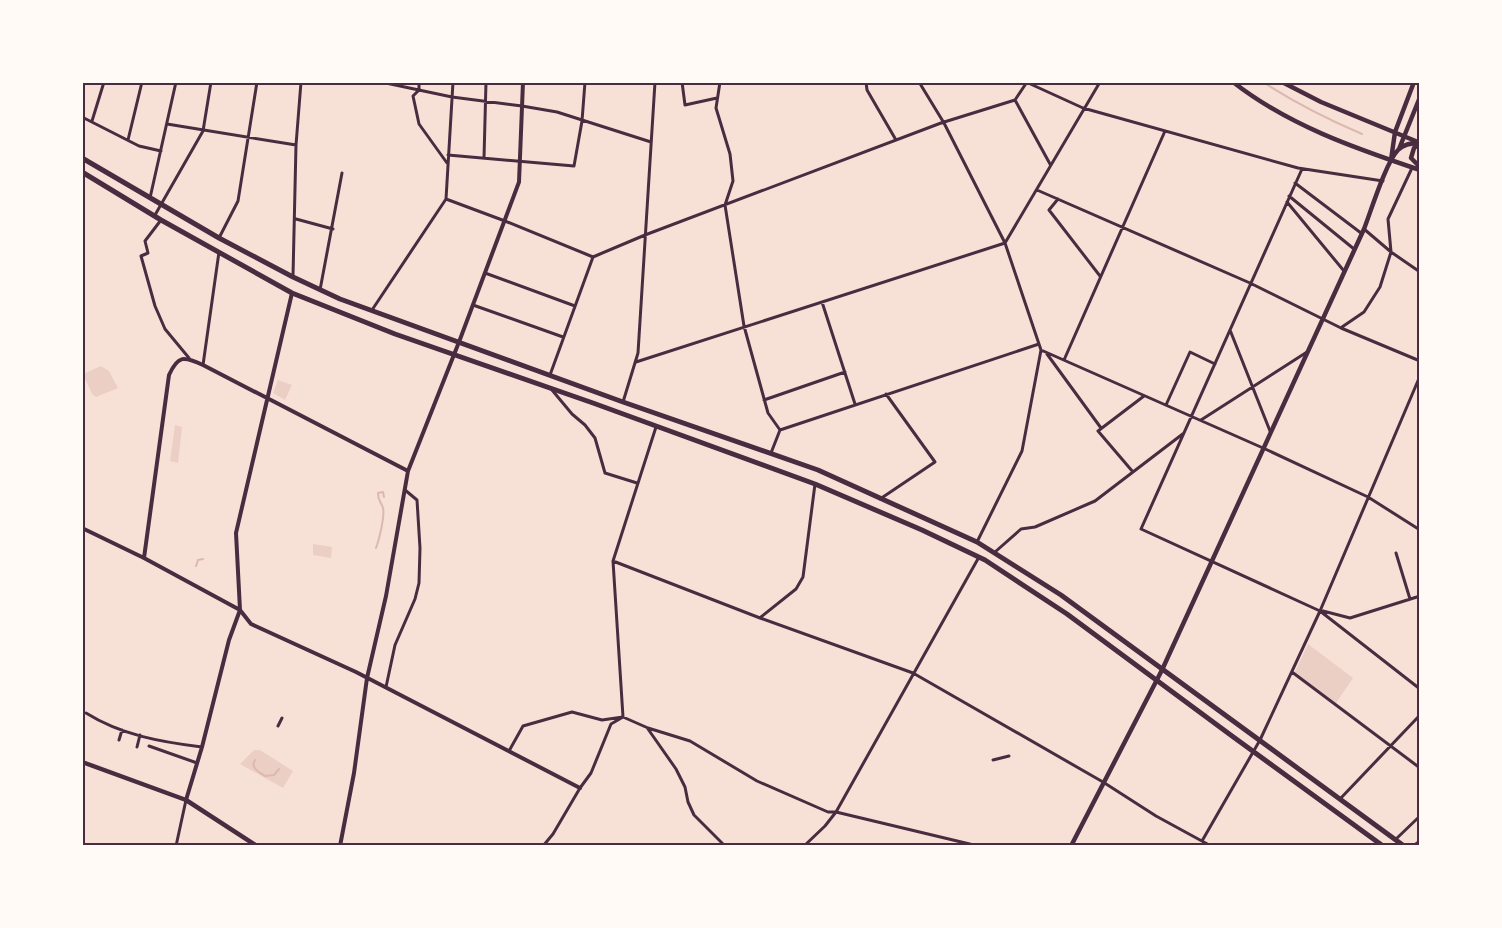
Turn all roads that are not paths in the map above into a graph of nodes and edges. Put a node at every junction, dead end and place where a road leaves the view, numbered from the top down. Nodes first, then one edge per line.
1 (104, 82) edge
2 (142, 82) edge
3 (176, 82) edge
4 (211, 82) edge
5 (257, 82) edge
6 (302, 82) edge
7 (419, 82) edge
8 (453, 82) edge
9 (486, 82) edge
10 (523, 82) edge
11 (585, 82) edge
12 (655, 82) edge
13 (682, 82) edge
14 (866, 82) edge
15 (919, 82) edge
16 (1100, 82) edge
17 (1233, 82) edge
18 (1282, 82) edge
19 (1414, 82) edge
20 (382, 83) edge
21 (720, 83) edge
22 (1026, 83) edge
23 (419, 90) junction
24 (452, 97) junction
25 (1420, 97) edge
26 (717, 98) junction
27 (1015, 100) junction
28 (485, 101) junction
29 (522, 106) junction
30 (1084, 108) junction
31 (82, 116) edge
32 (582, 120) junction
33 (92, 121) junction
34 (944, 123) junction
35 (167, 124) junction
36 (203, 131) junction
37 (1165, 131) junction
38 (1395, 132) junction
39 (1404, 137) junction
40 (247, 138) junction
41 (128, 140) junction
42 (896, 140) junction
43 (651, 142) junction
44 (1420, 143) edge
45 (296, 145) junction
46 (1398, 150) junction
47 (161, 151) junction
48 (448, 155) junction
49 (82, 158) edge
50 (484, 158) junction
51 (1391, 161) junction
52 (520, 162) junction
53 (448, 164) junction
54 (1051, 165) junction
55 (1412, 168) junction
56 (1420, 168) edge
57 (1302, 169) junction
58 (82, 172) edge
59 (342, 173) dead end
60 (1383, 181) junction
61 (1295, 183) junction
62 (1036, 190) junction
63 (1290, 196) junction
64 (150, 198) junction
65 (446, 199) junction
66 (1058, 199) junction
67 (1287, 202) junction
68 (161, 204) junction
69 (724, 205) junction
70 (155, 215) junction
71 (296, 219) junction
72 (161, 220) junction
73 (505, 221) junction
74 (1121, 227) junction
75 (333, 229) junction
76 (1362, 231) junction
77 (645, 235) junction
78 (219, 238) junction
79 (1006, 243) junction
80 (1354, 248) junction
81 (219, 252) junction
82 (1391, 252) junction
83 (593, 258) junction
84 (1344, 271) junction
85 (1420, 272) edge
86 (485, 273) junction
87 (1100, 276) junction
88 (293, 277) junction
89 (1250, 283) junction
90 (320, 290) junction
91 (292, 293) junction
92 (822, 302) junction
93 (473, 305) junction
94 (575, 306) junction
95 (372, 310) junction
96 (1322, 318) junction
97 (744, 326) junction
98 (1342, 328) junction
99 (1230, 329) junction
100 (563, 337) junction
101 (459, 342) junction
102 (1039, 344) junction
103 (1041, 350) junction
104 (1046, 352) junction
105 (1307, 352) junction
106 (454, 353) junction
107 (189, 358) junction
108 (1064, 360) junction
109 (1420, 361) edge
110 (636, 362) junction
111 (1215, 364) junction
112 (203, 365) junction
113 (845, 372) junction
114 (549, 375) junction
115 (1420, 376) edge
116 (550, 388) junction
117 (1253, 388) junction
118 (886, 394) junction
119 (1145, 396) junction
120 (267, 397) junction
121 (764, 400) junction
122 (623, 402) junction
123 (855, 404) junction
124 (1166, 405) junction
125 (1192, 417) junction
126 (1201, 421) junction
127 (656, 426) junction
128 (1099, 429) junction
129 (780, 430) junction
130 (1270, 431) junction
131 (1185, 433) junction
132 (1263, 448) junction
133 (771, 453) junction
134 (408, 471) junction
135 (1133, 472) junction
136 (637, 483) junction
137 (815, 484) junction
138 (405, 490) junction
139 (1368, 497) junction
140 (880, 499) junction
141 (82, 528) edge
142 (1420, 530) edge
143 (977, 542) junction
144 (995, 552) junction
145 (1396, 553) dead end
146 (979, 557) junction
147 (144, 558) junction
148 (613, 560) junction
149 (1212, 562) junction
150 (1420, 596) edge
151 (1410, 599) junction
152 (240, 610) junction
153 (1320, 611) junction
154 (760, 618) junction
155 (1162, 670) junction
156 (1292, 672) junction
157 (913, 673) junction
158 (367, 678) junction
159 (1157, 681) junction
160 (386, 687) junction
161 (1420, 688) edge
162 (86, 713) dead end
163 (1420, 715) edge
164 (623, 717) junction
165 (282, 718) dead end
166 (278, 726) dead end
167 (648, 728) junction
168 (122, 730) junction
169 (140, 735) junction
170 (119, 740) dead end
171 (1260, 740) junction
172 (1390, 745) junction
173 (149, 746) dead end
174 (137, 747) dead end
175 (202, 748) junction
176 (509, 751) junction
177 (1255, 752) junction
178 (1009, 756) dead end
179 (993, 760) dead end
180 (82, 762) edge
181 (197, 763) junction
182 (1420, 768) edge
183 (1104, 782) junction
184 (580, 788) junction
185 (1340, 799) junction
186 (186, 800) junction
187 (836, 812) junction
188 (1420, 816) edge
189 (1395, 840) junction
190 (1202, 841) junction
191 (1420, 841) edge
192 (176, 846) edge
193 (257, 846) edge
194 (340, 846) edge
195 (543, 846) edge
196 (725, 846) edge
197 (804, 846) edge
198 (978, 846) edge
199 (1071, 846) edge
200 (1211, 846) edge
201 (1383, 846) edge
202 (1404, 846) edge
203 (1413, 846) edge

1 - 33 street
2 - 41 street
3 - 35 street
4 - 36 street
5 - 40 street
6 - 45 street
7 - 23 street
8 - 24 street
9 - 28 street
10 - 29 street
11 - 32 street
12 - 43 street
13 - 26 street
14 - 42 street
15 - 34 street
16 - 30 street
17 - 51 main road
18 - 38 main road
19 - 38 main road
20 - 23 street
21 - 26 street
22 - 27 street
22 - 30 street
23 - 24 street
23 - 53 street
24 - 28 street
24 - 48 street
25 - 39 main road
26 - 69 street
27 - 34 street
27 - 54 street
28 - 29 street
28 - 50 street
29 - 32 street
29 - 52 street
30 - 37 street
30 - 54 street
31 - 33 street
32 - 43 street
32 - 52 street
33 - 41 street
34 - 42 street
34 - 79 street
35 - 36 street
35 - 47 street
36 - 40 street
36 - 68 street
37 - 57 street
37 - 74 street
38 - 39 main road
38 - 51 main road
39 - 44 main road
39 - 46 main road
40 - 45 street
40 - 78 street
41 - 47 street
42 - 69 street
43 - 77 street
44 - 46 main road
44 - 56 main road
45 - 71 street
46 - 51 main road
47 - 64 street
48 - 50 street
48 - 53 street
49 - 64 main road
50 - 52 street
51 - 55 main road
51 - 60 main road
52 - 73 street
53 - 65 street
54 - 62 street
55 - 56 main road
55 - 82 street
57 - 60 street
57 - 61 street
58 - 70 main road
59 - 75 street
60 - 76 main road
61 - 63 street
61 - 76 street
62 - 66 street
62 - 79 street
63 - 67 street
63 - 80 street
64 - 68 main road
65 - 73 street
65 - 95 street
66 - 74 street
66 - 87 street
67 - 84 street
67 - 89 street
68 - 70 street
68 - 78 main road
69 - 77 street
69 - 97 street
70 - 72 main road
71 - 75 street
71 - 88 street
72 - 81 main road
72 - 107 street
73 - 83 street
73 - 86 street
74 - 87 street
74 - 89 street
75 - 90 street
76 - 80 main road
76 - 82 street
77 - 83 street
77 - 110 street
78 - 88 main road
79 - 92 street
79 - 102 street
80 - 84 main road
81 - 91 main road
81 - 112 street
82 - 85 street
82 - 98 street
83 - 94 street
84 - 96 main road
86 - 93 street
86 - 94 street
87 - 108 street
88 - 90 main road
89 - 96 street
89 - 99 street
90 - 95 main road
91 - 106 main road
91 - 120 street
92 - 97 street
92 - 113 street
93 - 100 street
93 - 101 street
94 - 100 street
95 - 101 main road
96 - 98 street
96 - 105 main road
97 - 110 street
97 - 121 street
98 - 109 street
99 - 111 street
99 - 117 street
100 - 114 street
101 - 106 street
101 - 114 main road
102 - 103 street
102 - 118 street
103 - 104 street
103 - 143 street
104 - 108 street
104 - 128 street
105 - 117 street
105 - 130 main road
106 - 116 main road
106 - 134 street
107 - 112 street
107 - 147 street
108 - 119 street
110 - 122 street
111 - 124 street
111 - 125 street
112 - 120 street
113 - 121 street
113 - 123 street
114 - 122 main road
115 - 139 street
116 - 127 main road
116 - 136 street
117 - 126 street
117 - 130 street
118 - 123 street
118 - 140 street
119 - 124 street
119 - 128 street
120 - 134 street
120 - 152 street
121 - 129 street
122 - 133 main road
123 - 129 street
124 - 125 street
125 - 126 street
125 - 131 street
126 - 132 street
127 - 136 street
127 - 137 main road
128 - 135 street
129 - 133 street
130 - 132 main road
131 - 135 street
131 - 149 street
132 - 139 street
132 - 149 main road
133 - 140 main road
134 - 138 street
135 - 144 street
136 - 148 street
137 - 146 main road
137 - 154 street
138 - 158 street
138 - 160 street
139 - 142 street
139 - 153 street
140 - 143 main road
141 - 147 street
143 - 144 main road
144 - 155 main road
145 - 151 street
146 - 157 street
146 - 159 main road
147 - 152 street
148 - 154 street
148 - 164 street
149 - 153 street
149 - 155 main road
150 - 151 street
151 - 153 street
152 - 158 street
152 - 175 street
153 - 156 street
153 - 161 street
154 - 157 street
155 - 159 main road
155 - 171 main road
156 - 171 street
156 - 172 street
157 - 183 street
157 - 187 street
158 - 160 street
158 - 194 street
159 - 177 main road
159 - 183 main road
160 - 176 street
162 - 168 street
163 - 172 street
164 - 167 street
164 - 176 street
164 - 184 street
165 - 166 street
167 - 187 street
167 - 196 street
168 - 169 street
168 - 170 street
169 - 174 street
169 - 175 street
171 - 177 street
171 - 185 main road
172 - 182 street
172 - 185 street
173 - 181 street
175 - 181 street
176 - 184 street
177 - 190 street
177 - 201 main road
178 - 179 street
180 - 186 main road
181 - 186 street
183 - 190 street
183 - 199 main road
184 - 195 street
185 - 189 main road
186 - 192 street
186 - 193 main road
187 - 197 street
187 - 198 street
188 - 189 street
189 - 202 main road
190 - 200 street
191 - 203 street

